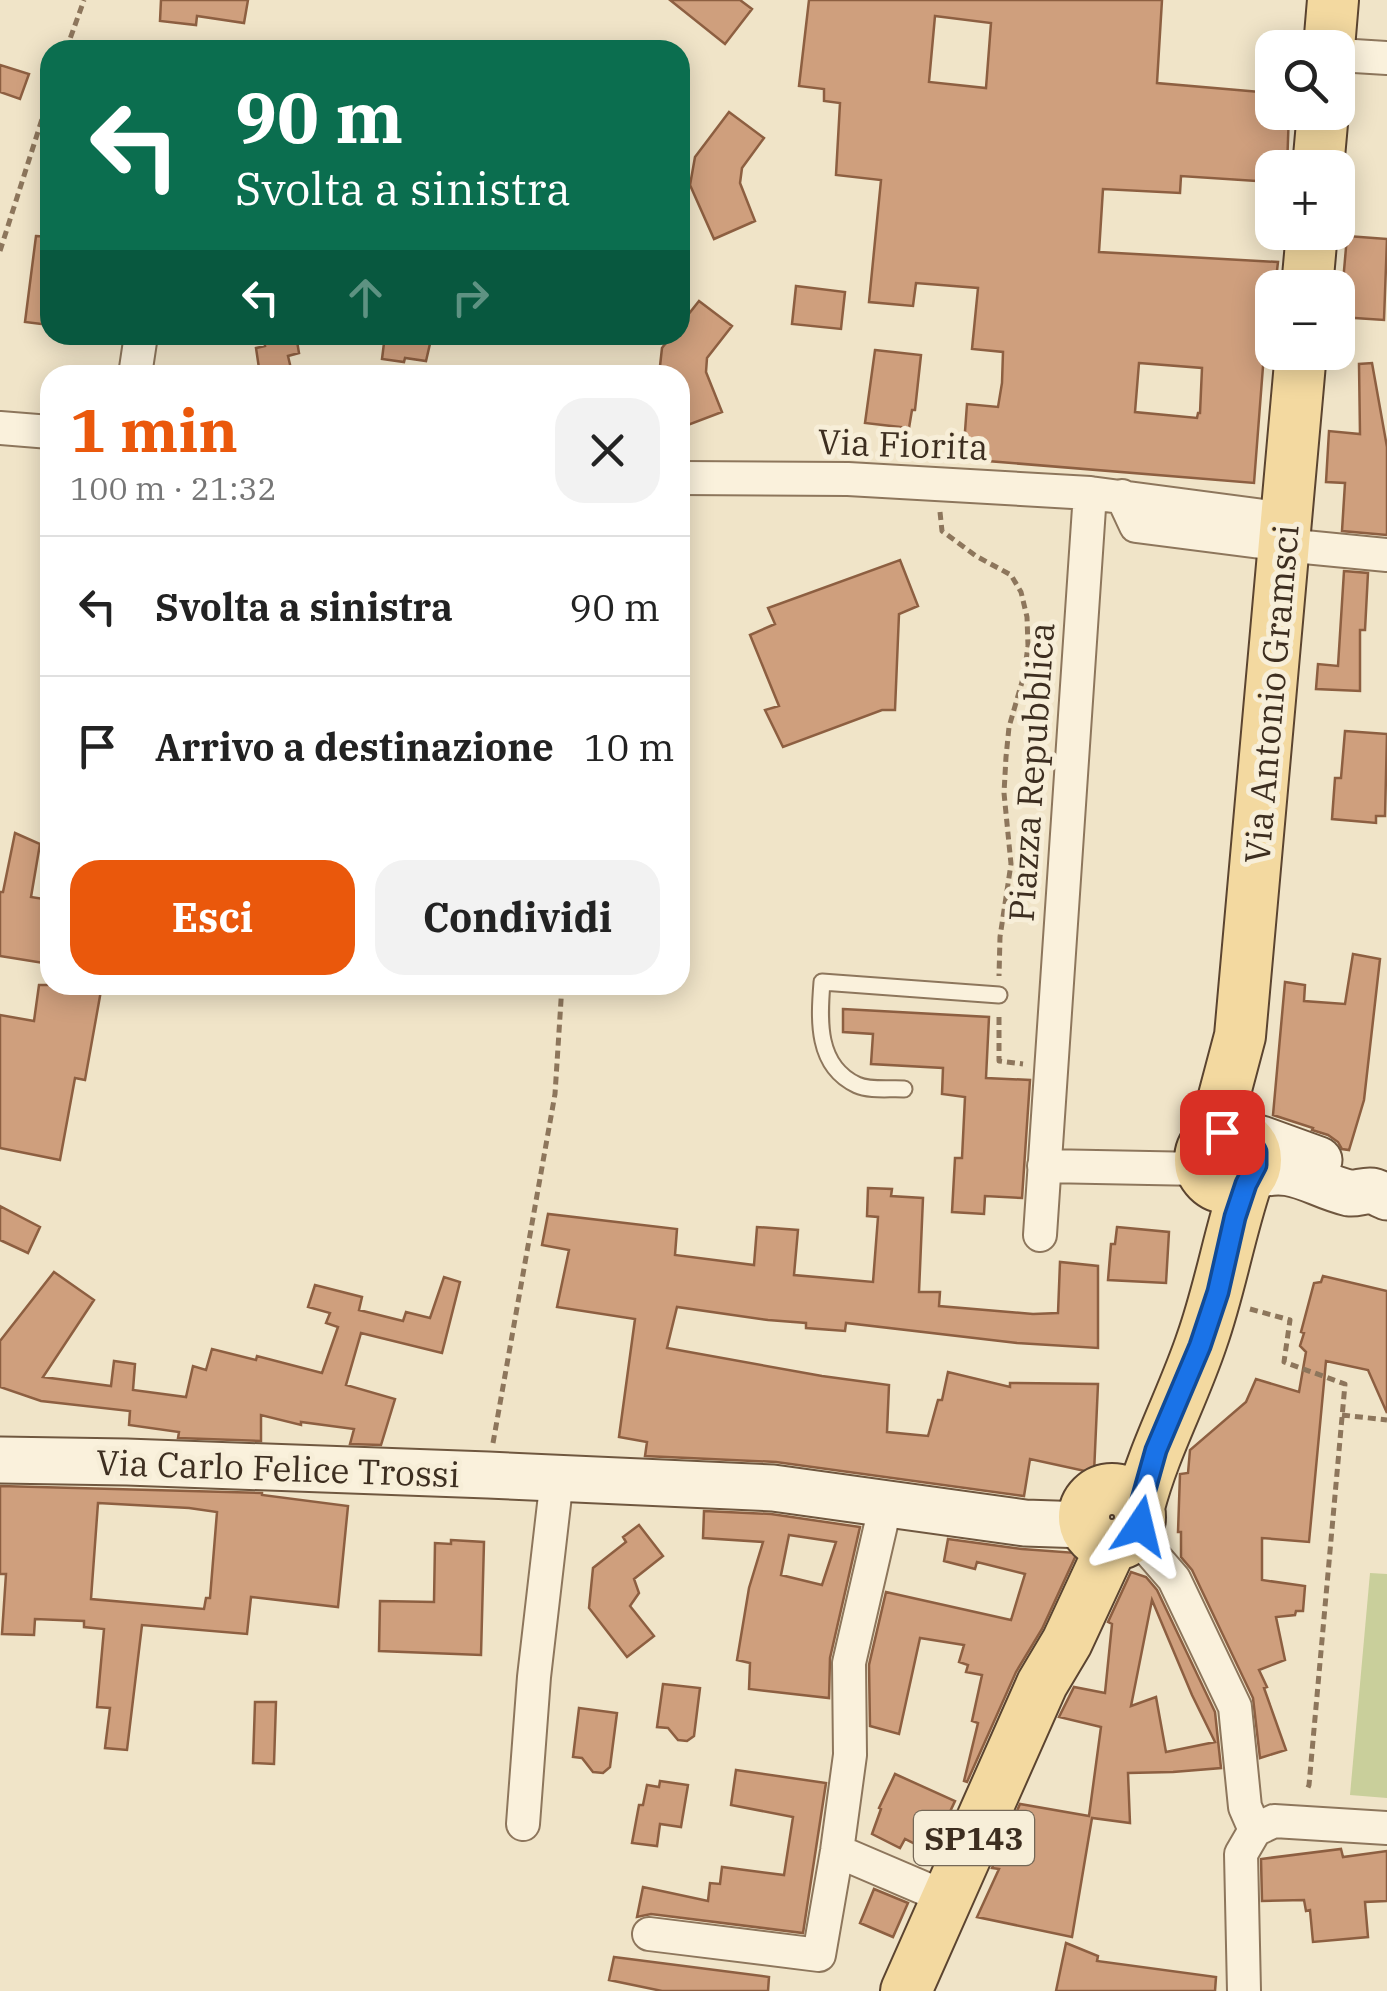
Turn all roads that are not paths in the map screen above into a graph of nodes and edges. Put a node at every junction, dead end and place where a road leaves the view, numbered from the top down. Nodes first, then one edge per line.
1 (1333, 0) edge
2 (1330, 30) edge
3 (1355, 56) edge
4 (1387, 58) edge
5 (1299, 370) edge
6 (0, 428) edge
7 (40, 431) edge
8 (690, 478) edge
9 (1106, 494) junction
10 (1285, 532) junction
11 (1387, 554) edge
12 (1000, 995) road end
13 (904, 1089) dead end
14 (1230, 1161) junction
15 (1044, 1166) junction
16 (1378, 1194) edge
17 (1040, 1235) dead end
18 (0, 1460) edge
19 (557, 1478) junction
20 (886, 1503) junction
21 (1111, 1522) junction
22 (523, 1824) dead end
23 (1387, 1828) edge
24 (1255, 1830) junction
25 (838, 1851) junction
26 (946, 1898) junction
27 (649, 1934) dead end
28 (906, 1991) edge
29 (1244, 1991) edge

1 - 2 main road
3 - 4 street
5 - 10 main road, Via Antonio Gramsci
6 - 7 street
8 - 9 street, Via Fiorita
9 - 10 street, Via Fiorita
9 - 15 street, Piazza Repubblica
10 - 11 street, Via Fiorita
10 - 14 main road, Via Antonio Gramsci / SP143
12 - 13 lane
14 - 15 street
14 - 16 street
14 - 21 main road, Via Antonio Gramsci / SP143
14 - 21 main road, Via Antonio Gramsci / SP143
15 - 17 street, Piazza Repubblica
18 - 19 street, Via Carlo Felice Trossi
19 - 20 street, Via Carlo Felice Trossi
19 - 22 street
20 - 21 street, Via Carlo Felice Trossi
20 - 25 street
21 - 24 street
21 - 26 main road, SP143
23 - 24 street
24 - 29 street
25 - 26 street
25 - 27 street
26 - 28 main road, SP143

